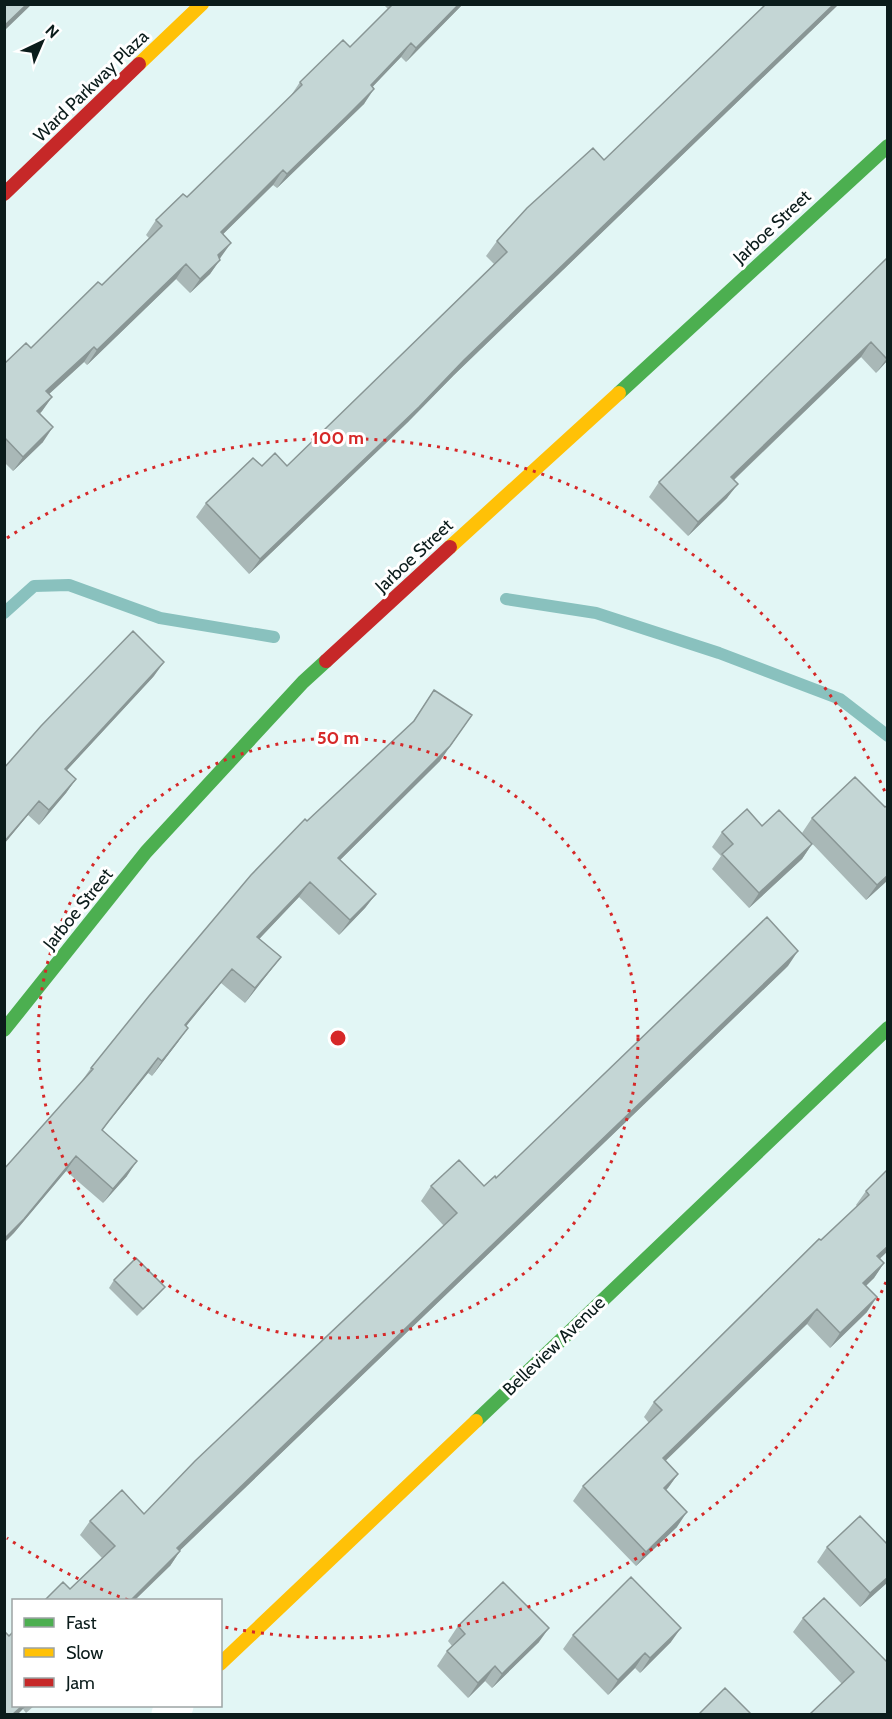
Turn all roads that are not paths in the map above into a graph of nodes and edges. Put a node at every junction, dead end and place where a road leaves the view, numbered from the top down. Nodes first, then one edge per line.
1 (202, 4) edge
2 (888, 146) edge
3 (4, 194) edge
4 (888, 1028) edge
5 (4, 1030) edge
6 (222, 1662) edge

1 - 3 street, Ward Parkway Plaza
2 - 5 street, Jarboe Street
4 - 6 street, Belleview Avenue

